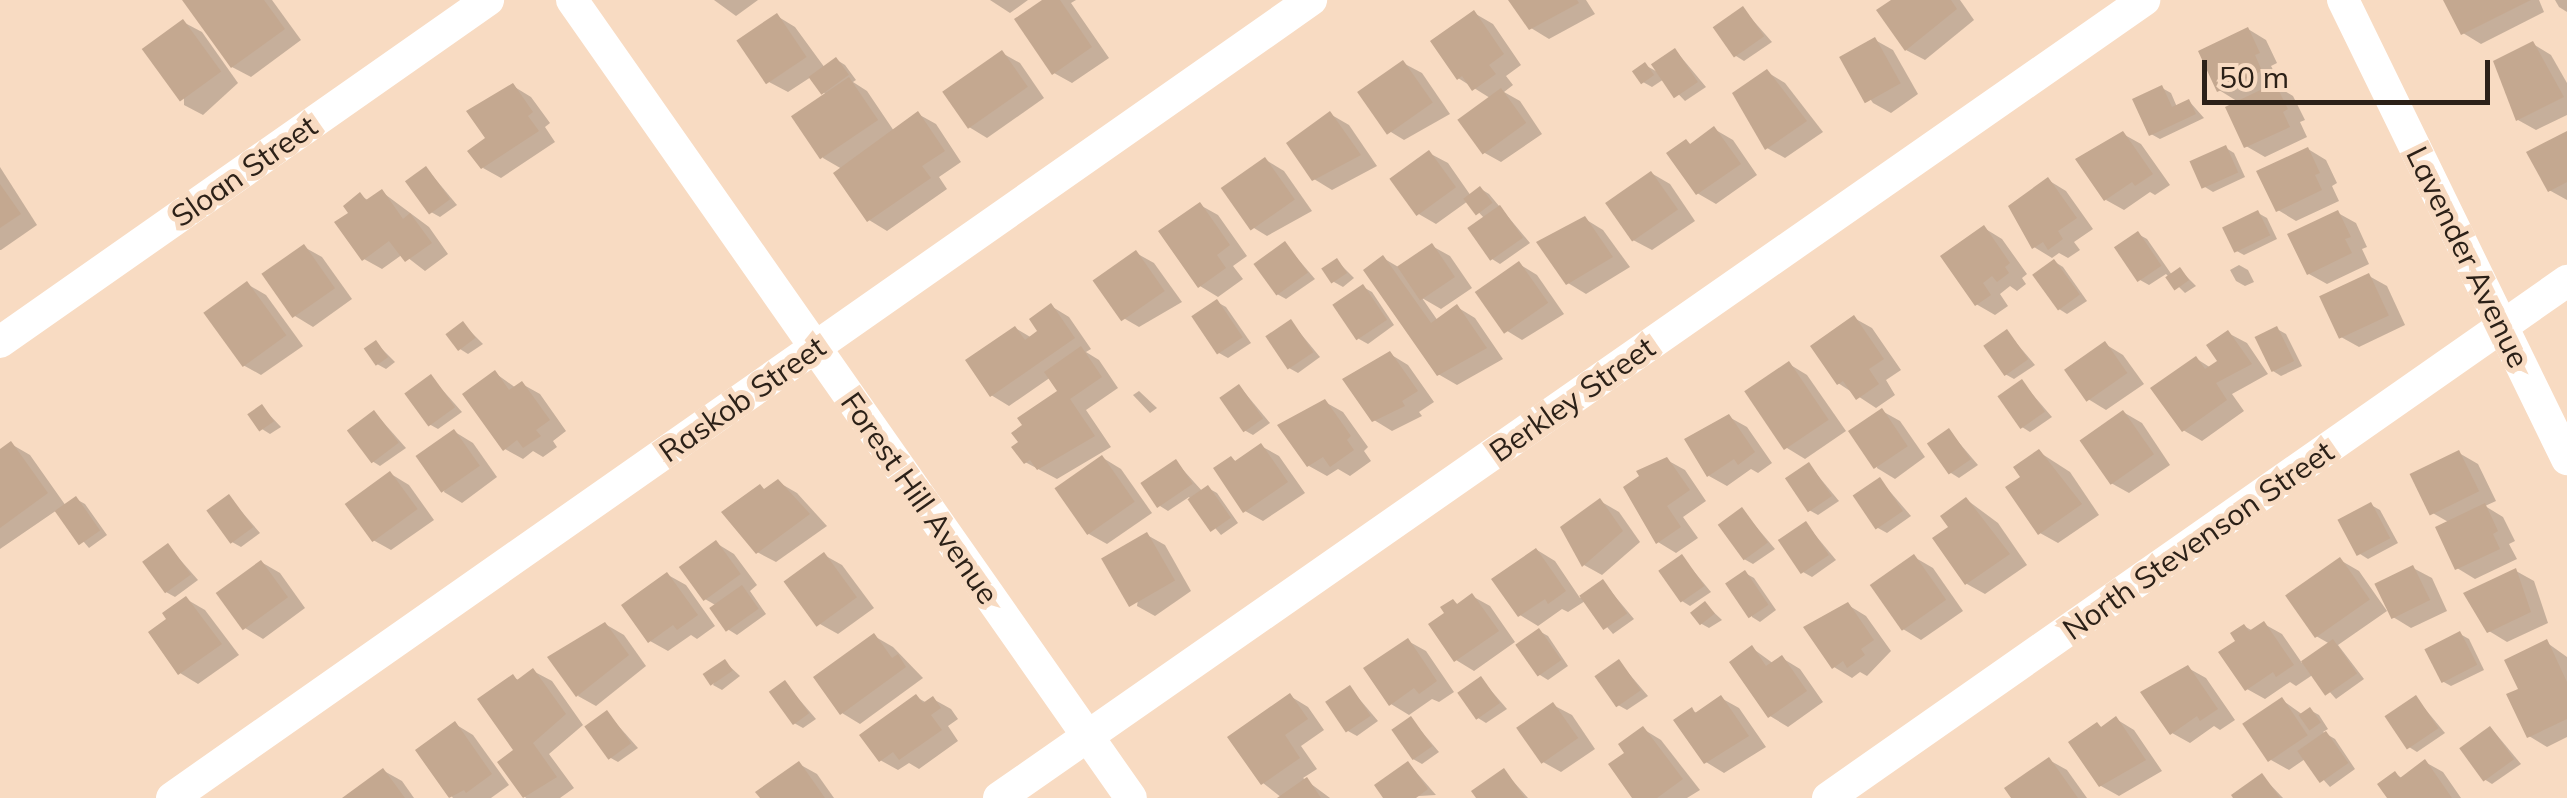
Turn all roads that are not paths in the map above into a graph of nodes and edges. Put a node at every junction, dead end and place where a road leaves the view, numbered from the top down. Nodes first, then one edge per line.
1 (488, 0) edge
2 (572, 0) edge
3 (1311, 0) edge
4 (2144, 0) edge
5 (2343, 0) edge
6 (2567, 281) edge
7 (2502, 327) junction
8 (0, 342) edge
9 (815, 348) junction
10 (2567, 460) edge
11 (1088, 737) junction
12 (172, 798) edge
13 (999, 798) edge
14 (1132, 798) edge
15 (1828, 798) edge

1 - 8 street, Sloan Street
2 - 9 street, Forest Hill Avenue
3 - 9 street, Raskob Street
4 - 11 street, Berkley Street
5 - 7 street, Lavender Avenue
6 - 7 street, North Stevenson Street
7 - 10 street, Lavender Avenue
7 - 15 street, North Stevenson Street
9 - 11 street, Forest Hill Avenue
9 - 12 street, Raskob Street
11 - 13 street, Berkley Street
11 - 14 street, Forest Hill Avenue

